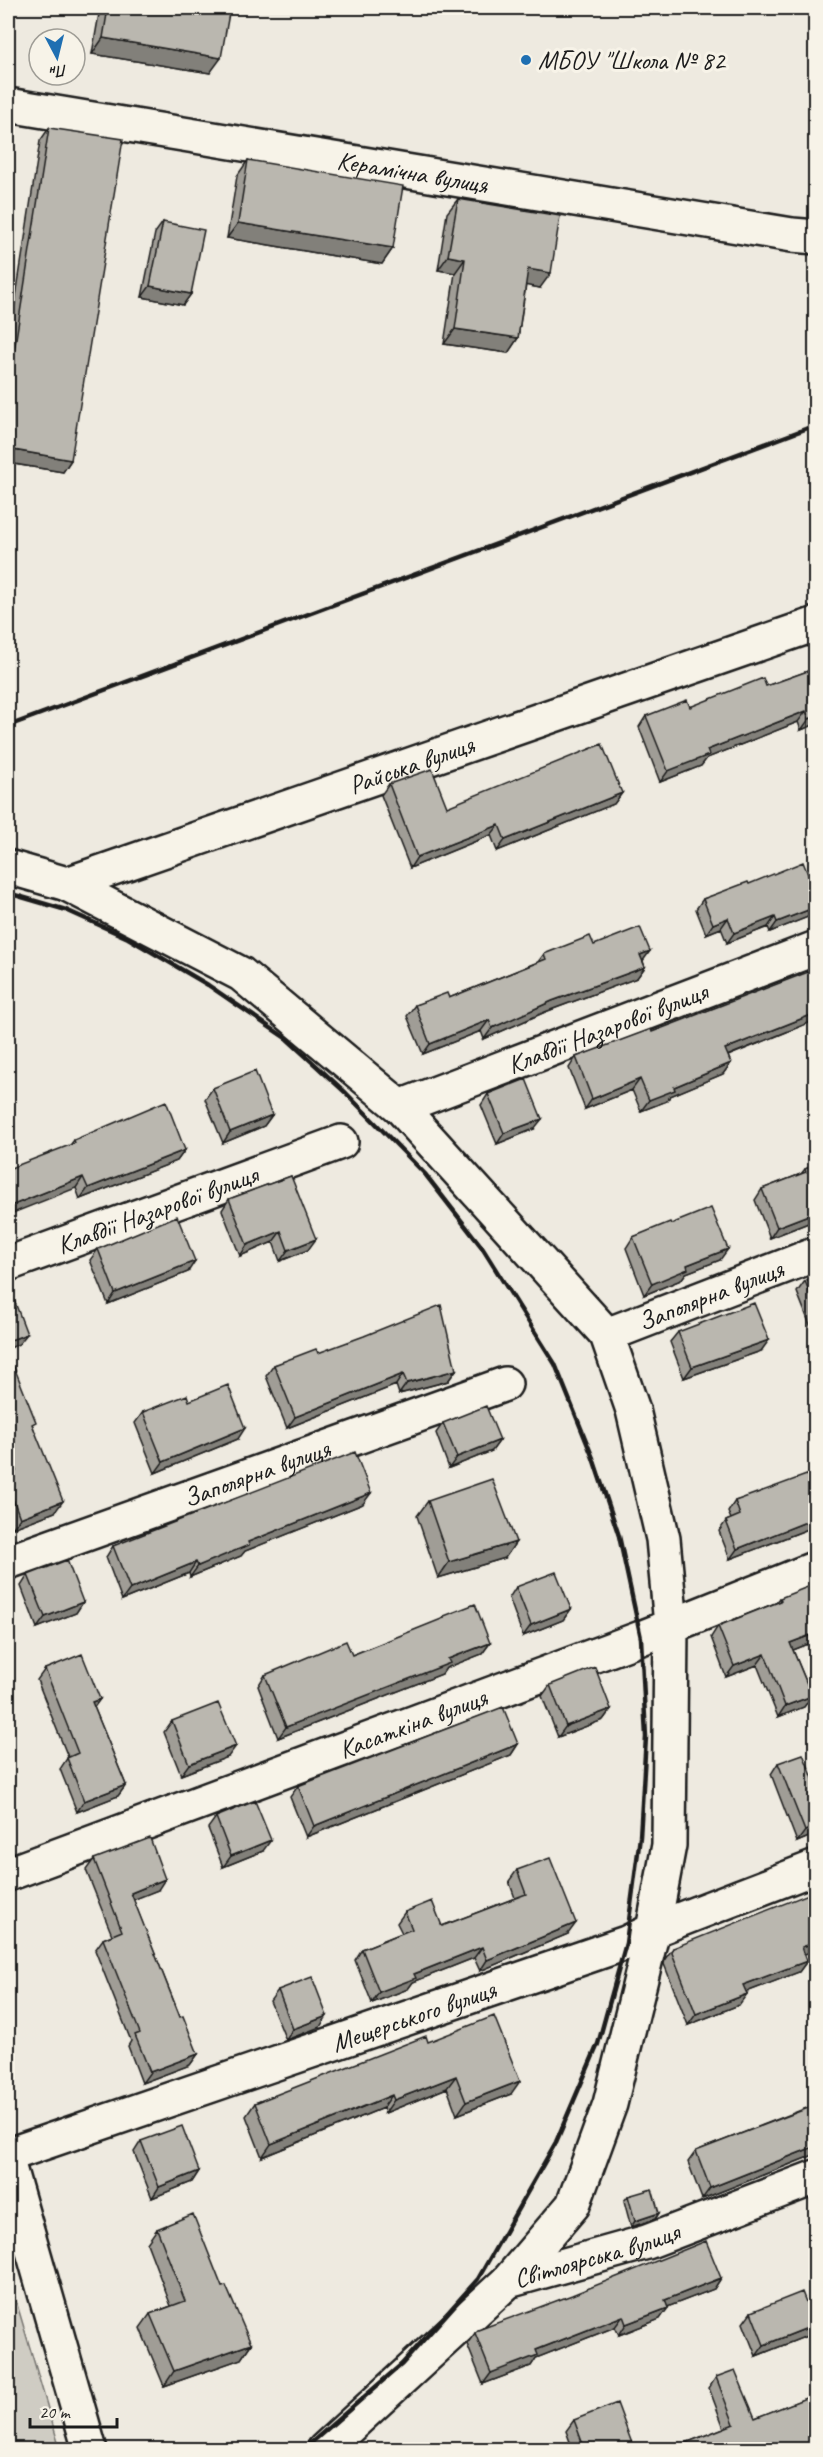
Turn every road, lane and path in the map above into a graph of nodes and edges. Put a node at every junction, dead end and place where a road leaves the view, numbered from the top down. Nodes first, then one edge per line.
1 (8, 105) edge
2 (816, 237) edge
3 (816, 624) edge
4 (8, 867) edge
5 (67, 884) junction
6 (816, 948) edge
7 (400, 1107) junction
8 (341, 1142) dead end
9 (816, 1254) edge
10 (8, 1264) edge
11 (607, 1335) junction
12 (505, 1384) dead end
13 (8, 1562) edge
14 (816, 1568) edge
15 (671, 1625) junction
16 (816, 1867) edge
17 (8, 1874) edge
18 (653, 1930) junction
19 (8, 2154) edge
20 (8, 2164) edge
21 (816, 2177) edge
22 (508, 2281) junction
23 (90, 2450) edge
24 (324, 2450) edge

1 - 2 street, Керамічна вулиця
3 - 5 street, Райська вулиця
4 - 5 street
5 - 7 street
6 - 7 street, Клавдії Назарової вулиця
7 - 11 street
8 - 10 street, Клавдії Назарової вулиця
9 - 11 street, Заполярна вулиця
11 - 15 street
12 - 13 street, Заполярна вулиця
14 - 15 street, Касаткіна вулиця
15 - 17 street, Касаткіна вулиця
15 - 18 street
16 - 18 street, Мещерського вулиця
18 - 19 street, Мещерського вулиця
18 - 22 street
20 - 23 street
21 - 22 street, Світлоярська вулиця
22 - 24 street, Світлоярська вулиця

